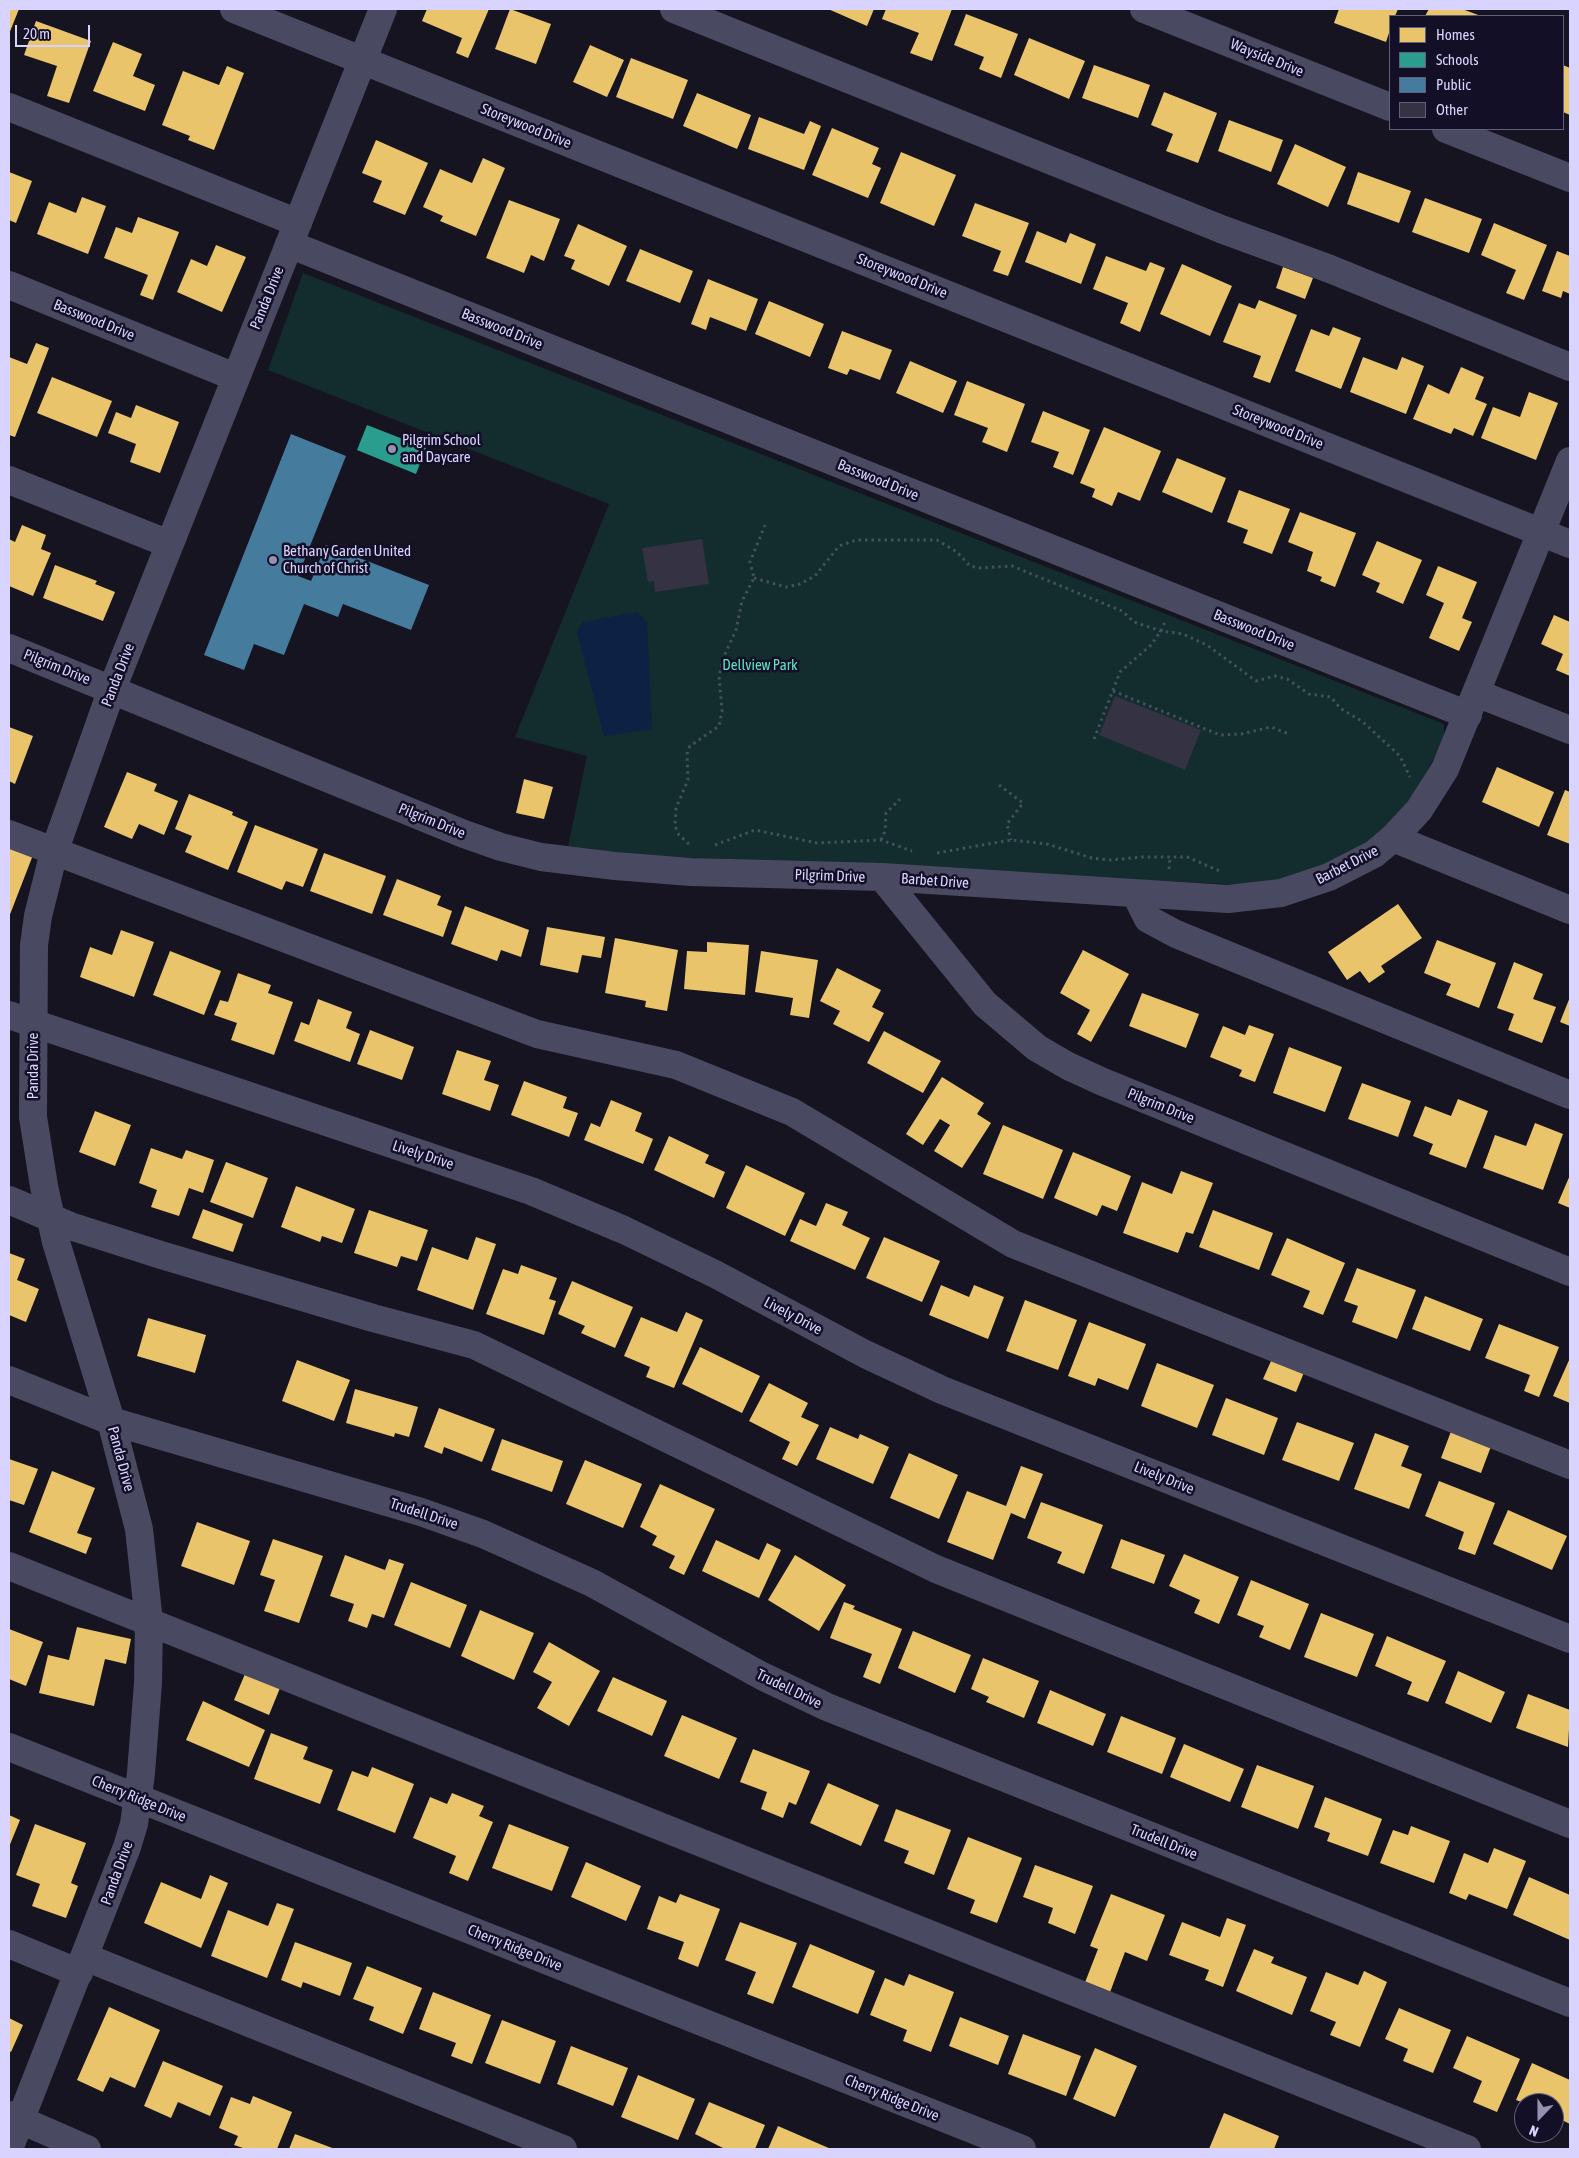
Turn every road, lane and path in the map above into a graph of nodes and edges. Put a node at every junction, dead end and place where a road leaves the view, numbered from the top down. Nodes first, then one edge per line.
1 (234, 9) edge
2 (383, 9) edge
3 (674, 9) edge
4 (1144, 9) edge
5 (363, 60) junction
6 (1389, 106) edge
7 (9, 107) edge
8 (1449, 130) edge
9 (1570, 178) edge
10 (293, 234) junction
11 (9, 285) edge
12 (1570, 367) edge
13 (235, 377) junction
14 (1570, 461) edge
15 (9, 480) edge
16 (765, 525) dead end
17 (1542, 532) junction
18 (169, 544) junction
19 (1570, 544) edge
20 (754, 578) junction
21 (1176, 598) junction
22 (1161, 631) junction
23 (9, 648) edge
24 (112, 689) junction
25 (1113, 691) junction
26 (1472, 704) junction
27 (1570, 730) edge
28 (1289, 734) dead end
29 (1094, 739) dead end
30 (1414, 784) dead end
31 (999, 785) dead end
32 (900, 799) dead end
33 (9, 834) edge
34 (1393, 838) junction
35 (881, 840) junction
36 (1010, 840) junction
37 (695, 847) dead end
38 (708, 847) dead end
39 (54, 852) junction
40 (919, 852) dead end
41 (927, 854) dead end
42 (1222, 871) dead end
43 (882, 877) junction
44 (1135, 893) junction
45 (1570, 910) edge
46 (21, 1019) edge
47 (1570, 1094) edge
48 (9, 1200) edge
49 (51, 1218) junction
50 (1570, 1272) edge
51 (9, 1380) edge
52 (111, 1421) junction
53 (1570, 1465) edge
54 (9, 1566) edge
55 (149, 1622) junction
56 (1570, 1639) edge
57 (9, 1747) edge
58 (138, 1799) junction
59 (1570, 1824) edge
60 (9, 1944) edge
61 (82, 1965) junction
62 (1570, 2002) edge
63 (14, 2117) edge
64 (9, 2149) edge
65 (87, 2149) edge
66 (563, 2149) edge
67 (1022, 2149) edge
68 (1467, 2149) edge

1 - 5 street, Storeywood Drive
2 - 5 street, Panda Drive
3 - 12 street
4 - 6 street, Wayside Drive
5 - 10 street, Panda Drive
5 - 17 street, Storeywood Drive
7 - 10 street, Basswood Drive
8 - 9 street
10 - 13 street, Panda Drive
10 - 21 street, Basswood Drive
11 - 13 street, Basswood Drive
13 - 18 street, Panda Drive
14 - 17 street, Barbet Drive
15 - 18 street
16 - 20 path
17 - 19 street, Storeywood Drive
17 - 26 street, Barbet Drive
18 - 24 street, Panda Drive
20 - 22 path
20 - 37 path
21 - 22 path
21 - 26 street, Basswood Drive
22 - 25 path
22 - 30 path
23 - 24 street, Pilgrim Drive
24 - 39 street, Panda Drive
24 - 43 street, Pilgrim Drive
25 - 28 path
25 - 29 path
26 - 27 street, Basswood Drive
26 - 34 street, Barbet Drive
31 - 36 path
32 - 35 path
33 - 39 street
34 - 44 street, Barbet Drive
34 - 45 street
35 - 38 path
35 - 40 path
36 - 41 path
36 - 42 path
39 - 46 street, Panda Drive
39 - 53 street
43 - 44 street, Barbet Drive
43 - 50 street, Pilgrim Drive
44 - 47 street
46 - 49 street, Panda Drive
46 - 56 street, Lively Drive
48 - 49 street
49 - 52 street, Panda Drive
49 - 59 street
51 - 52 street, Trudell Drive
52 - 55 street, Panda Drive
52 - 62 street, Trudell Drive
54 - 55 street
55 - 58 street, Panda Drive
55 - 68 street
57 - 58 street, Cherry Ridge Drive
58 - 61 street, Panda Drive
58 - 67 street, Cherry Ridge Drive
60 - 61 street
61 - 63 street, Panda Drive
61 - 66 street
63 - 64 street, Panda Drive
63 - 65 street

